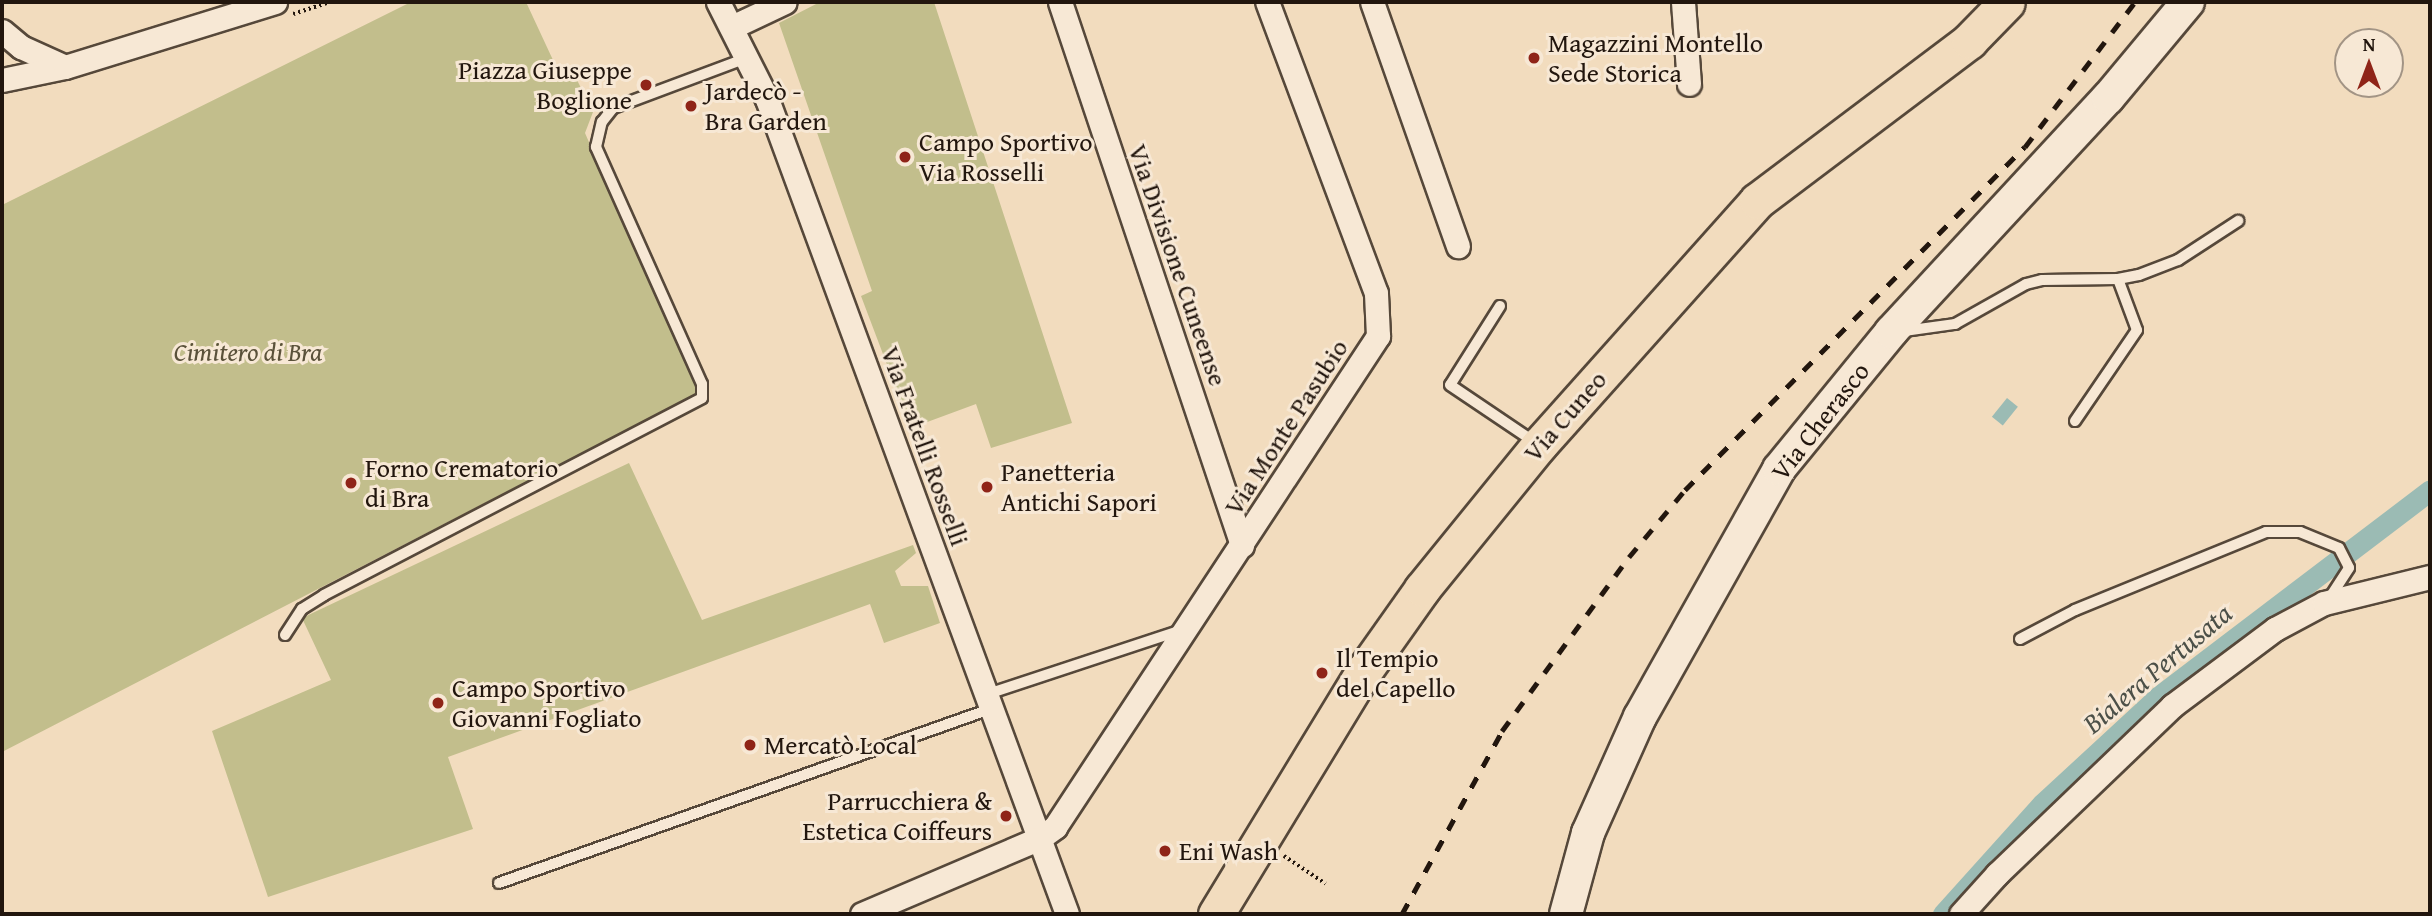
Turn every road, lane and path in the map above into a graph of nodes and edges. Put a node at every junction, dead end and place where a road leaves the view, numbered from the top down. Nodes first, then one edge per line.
1 (275, 2) edge
2 (718, 2) edge
3 (785, 2) edge
4 (1060, 2) edge
5 (1267, 2) edge
6 (1372, 2) edge
7 (1683, 2) edge
8 (2007, 2) edge
9 (2188, 2) edge
10 (734, 26) junction
11 (2, 31) edge
12 (749, 57) junction
13 (65, 66) junction
14 (2, 80) edge
15 (1689, 84) dead end
16 (2238, 221) dead end
17 (1458, 246) dead end
18 (2118, 279) junction
19 (1500, 306) dead end
20 (1891, 331) junction
21 (2075, 421) dead end
22 (1539, 445) junction
23 (1242, 545) junction
24 (2430, 577) edge
25 (2324, 603) junction
26 (1185, 629) junction
27 (285, 635) dead end
28 (2020, 639) dead end
29 (988, 702) junction
30 (1040, 838) junction
31 (1281, 855) dead end
32 (499, 883) dead end
33 (1326, 884) dead end
34 (862, 914) edge
35 (1067, 914) edge
36 (1216, 914) edge
37 (1566, 914) edge
38 (1961, 914) edge

1 - 13 street
2 - 10 street, Via Fratelli Rosselli
3 - 10 street
4 - 23 street, Via Divisione Cuneense
5 - 23 street, Via Monte Pasubio
6 - 17 street
7 - 15 street
8 - 22 main road, Via Cuneo
9 - 20 main road, Via Cherasco
10 - 12 street, Via Fratelli Rosselli
11 - 13 street
12 - 27 lane
12 - 29 street, Via Fratelli Rosselli
13 - 14 street
16 - 18 lane
18 - 20 lane
18 - 21 lane
19 - 22 lane
20 - 37 main road, Via Cherasco
22 - 36 main road, Via Cuneo
23 - 26 street, Via Monte Pasubio
24 - 25 street
25 - 28 lane
25 - 38 street
26 - 29 lane
26 - 30 street, Via Monte Pasubio
29 - 30 street, Via Fratelli Rosselli
29 - 32 lane
30 - 34 street
30 - 35 street, Via Fratelli Rosselli
31 - 33 path

